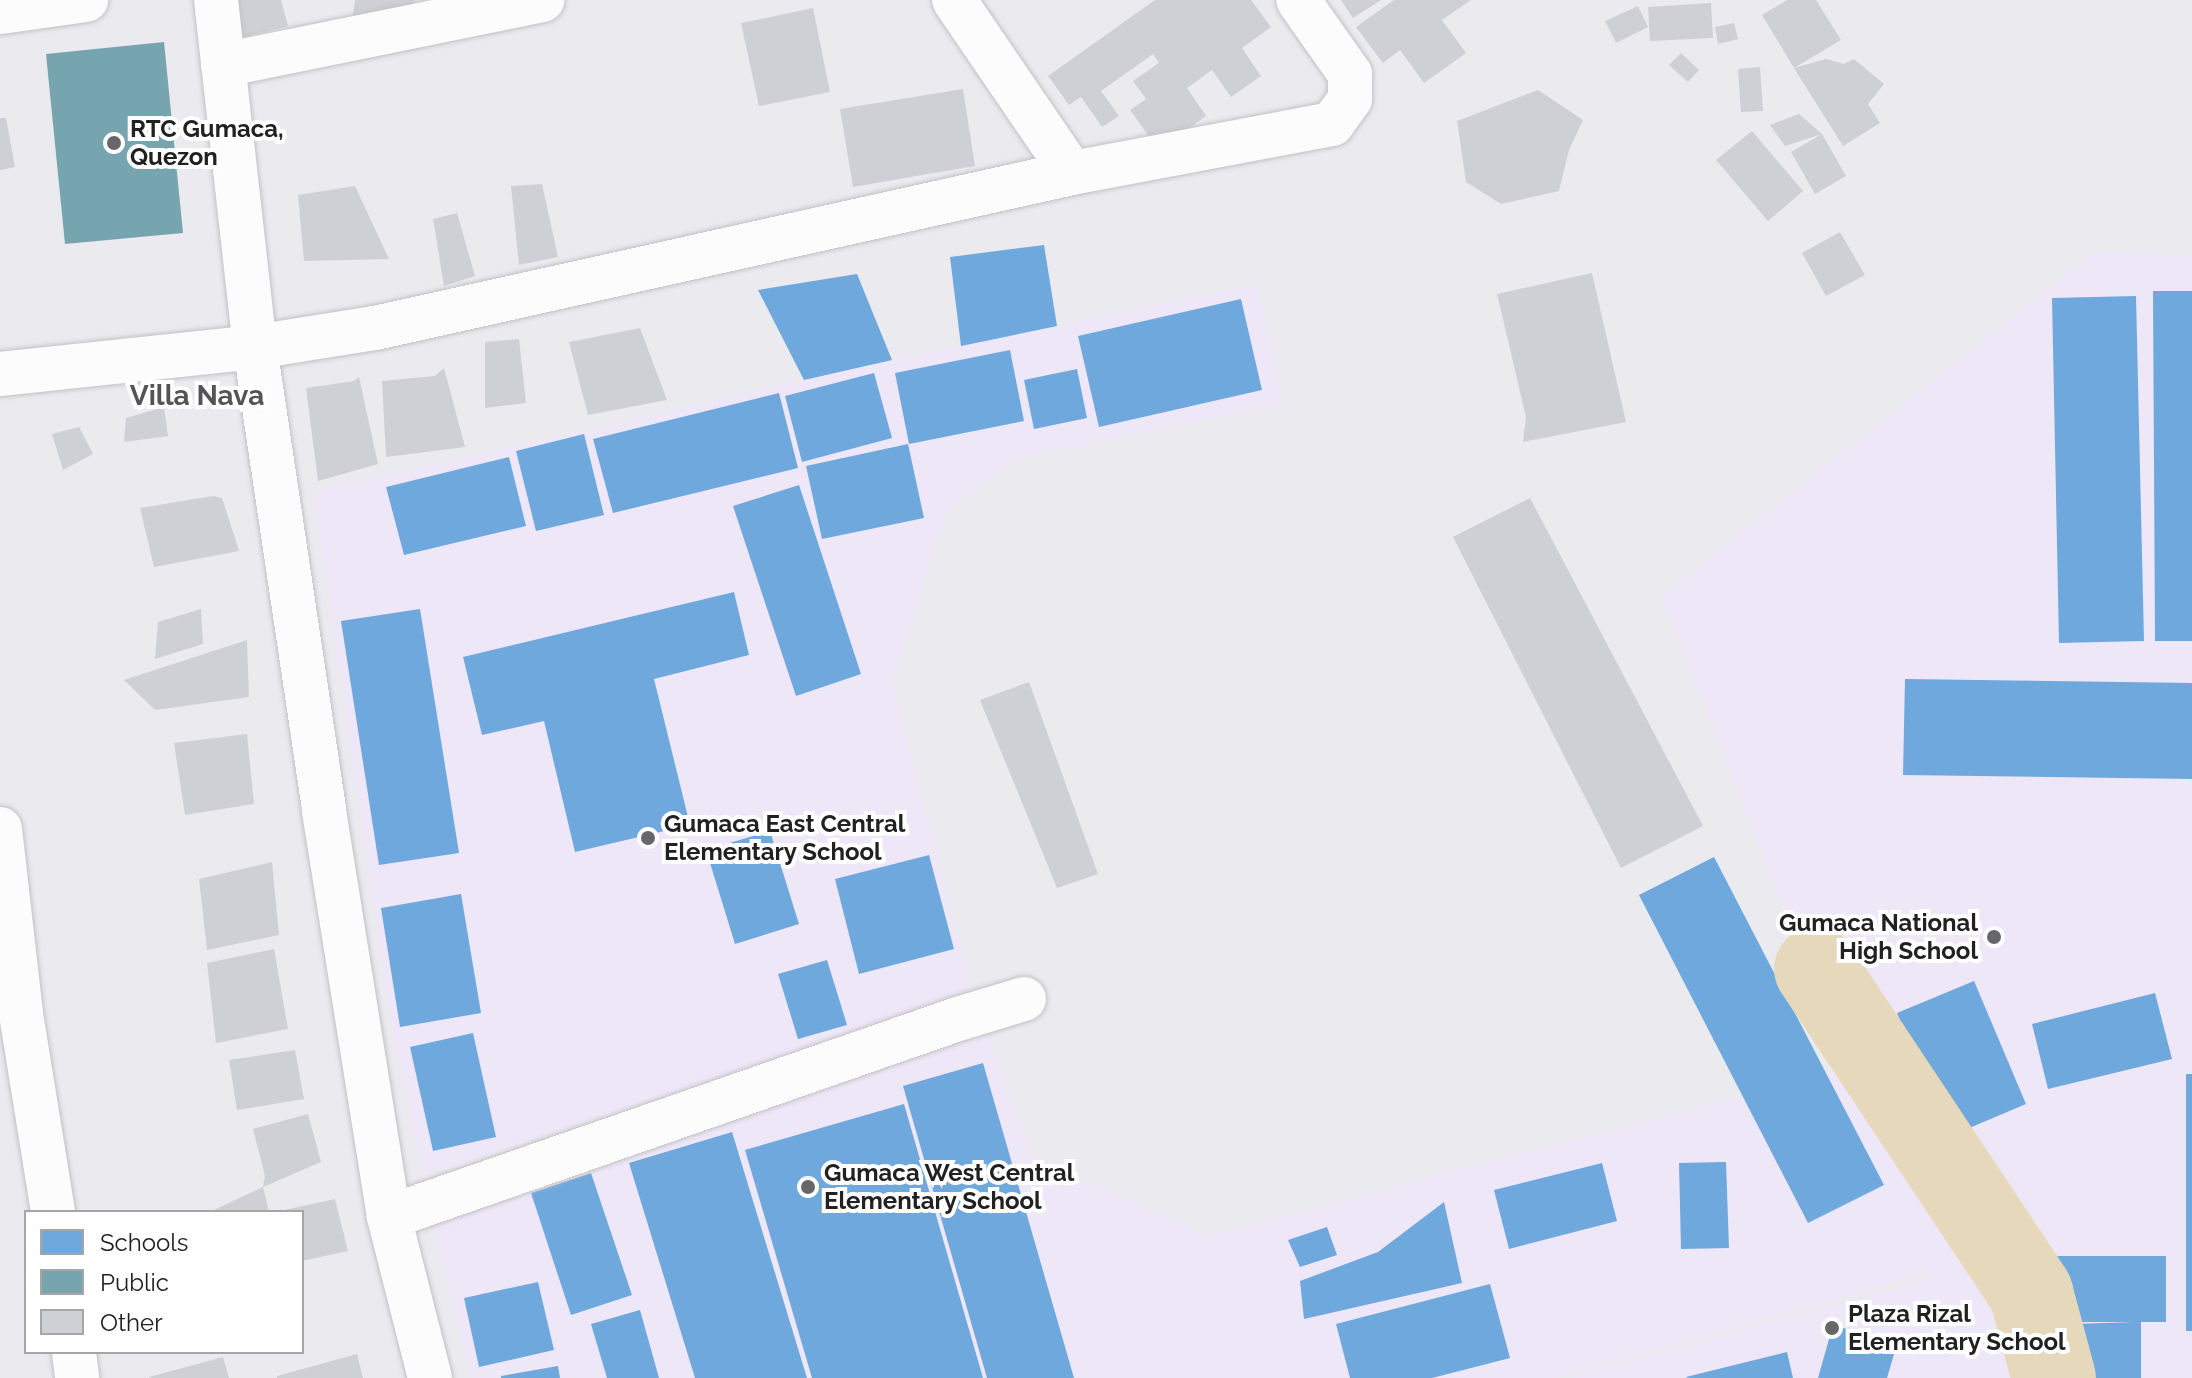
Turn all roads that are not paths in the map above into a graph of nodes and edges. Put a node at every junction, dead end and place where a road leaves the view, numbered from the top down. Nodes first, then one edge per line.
1 (86, 0) edge
2 (216, 0) edge
3 (542, 0) edge
4 (954, 0) edge
5 (1298, 0) edge
6 (0, 12) edge
7 (223, 65) junction
8 (1072, 173) junction
9 (255, 347) junction
10 (0, 374) edge
11 (0, 829) edge
12 (1024, 999) dead end
13 (10, 1014) edge
14 (53, 1210) edge
15 (389, 1217) junction
16 (74, 1354) edge
17 (77, 1378) edge
18 (430, 1378) edge

1 - 6 street
2 - 7 street
3 - 7 street
4 - 8 street
5 - 8 street
7 - 9 street
8 - 9 street
9 - 10 street
9 - 15 street
11 - 13 street
12 - 15 street
13 - 14 street
15 - 18 street
16 - 17 street

